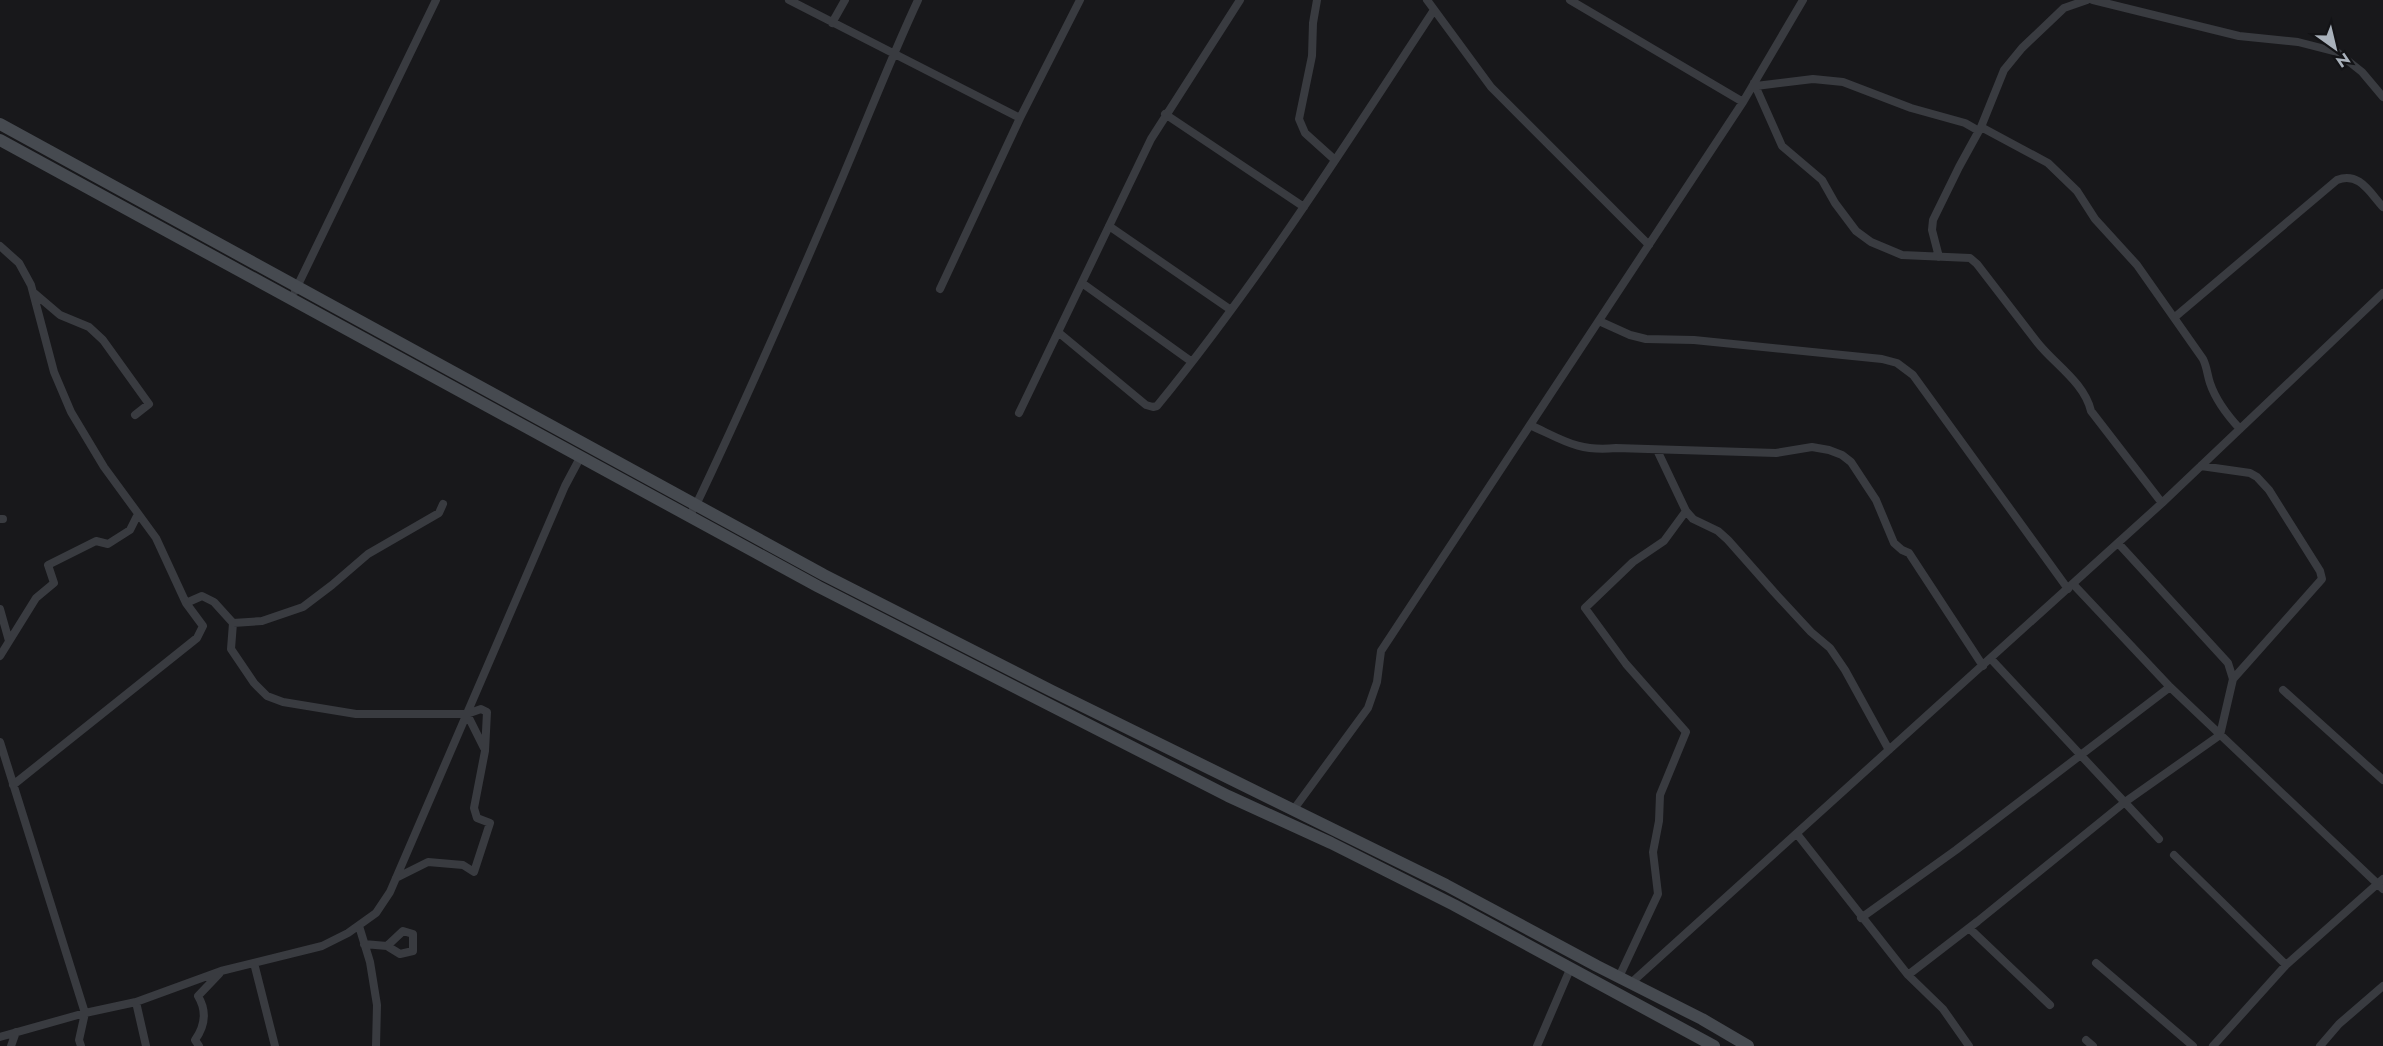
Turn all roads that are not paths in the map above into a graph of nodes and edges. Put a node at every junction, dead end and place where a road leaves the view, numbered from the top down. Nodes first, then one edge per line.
1 (436, 0) edge
2 (789, 0) edge
3 (845, 0) edge
4 (918, 0) edge
5 (1080, 0) edge
6 (1240, 0) edge
7 (1317, 0) edge
8 (1427, 0) edge
9 (1570, 0) edge
10 (1803, 0) edge
11 (2087, 0) edge
12 (2093, 0) edge
13 (1434, 10) junction
14 (832, 23) junction
15 (892, 54) junction
16 (1755, 85) junction
17 (2383, 97) edge
18 (1743, 102) junction
19 (1165, 114) junction
20 (1020, 118) junction
21 (0, 124) edge
22 (1980, 129) junction
23 (0, 140) edge
24 (1335, 160) junction
25 (1304, 207) junction
26 (2383, 207) edge
27 (1109, 226) junction
28 (1649, 245) junction
29 (0, 246) edge
30 (1939, 257) junction
31 (1082, 283) junction
32 (297, 288) junction
33 (940, 289) dead end
34 (33, 291) junction
35 (2383, 293) edge
36 (291, 300) junction
37 (1231, 310) junction
38 (2175, 317) junction
39 (1599, 321) junction
40 (1058, 332) junction
41 (1192, 362) junction
42 (1019, 413) dead end
43 (135, 415) dead end
44 (1530, 425) junction
45 (2240, 429) junction
46 (1657, 450) junction
47 (581, 456) junction
48 (2201, 466) junction
49 (2162, 503) junction
50 (443, 504) dead end
51 (696, 505) junction
52 (1686, 511) junction
53 (138, 514) junction
54 (689, 516) junction
55 (2118, 543) junction
56 (2070, 587) junction
57 (186, 603) junction
58 (0, 609) edge
59 (233, 622) junction
60 (9, 640) junction
61 (0, 656) edge
62 (1991, 659) junction
63 (1983, 666) junction
64 (2233, 679) junction
65 (2170, 687) junction
66 (2283, 690) dead end
67 (467, 714) junction
68 (2222, 738) junction
69 (0, 742) edge
70 (1889, 750) junction
71 (485, 751) junction
72 (2082, 756) junction
73 (2383, 780) edge
74 (13, 785) junction
75 (2125, 802) junction
76 (1294, 809) junction
77 (1797, 834) junction
78 (2159, 838) dead end
79 (2174, 855) dead end
80 (396, 878) junction
81 (2382, 884) edge
82 (1861, 918) junction
83 (359, 926) junction
84 (1969, 928) junction
85 (364, 944) junction
86 (387, 946) dead end
87 (254, 963) junction
88 (2096, 963) dead end
89 (2286, 965) junction
90 (1571, 967) junction
91 (221, 971) junction
92 (1908, 975) junction
93 (1619, 977) junction
94 (1631, 983) junction
95 (2383, 986) edge
96 (136, 1002) junction
97 (2050, 1005) dead end
98 (85, 1013) junction
99 (15, 1032) junction
100 (0, 1037) edge
101 (11, 1046) edge
102 (81, 1046) edge
103 (146, 1046) edge
104 (199, 1046) edge
105 (275, 1046) edge
106 (376, 1046) edge
107 (1537, 1046) edge
108 (1714, 1046) edge
109 (1748, 1046) edge
110 (1969, 1046) edge
111 (2193, 1046) edge
112 (2213, 1046) edge
113 (2320, 1046) edge

1 - 32 street
2 - 14 street
3 - 14 street
4 - 15 street
5 - 20 street
6 - 19 street
7 - 24 street
8 - 13 street
9 - 18 street
10 - 16 street
11 - 22 street
12 - 17 street
13 - 24 street
13 - 28 street
14 - 15 street
15 - 20 street
15 - 51 street
16 - 18 street
16 - 22 street
16 - 30 street
18 - 28 street
19 - 25 street
19 - 27 street
20 - 33 street
21 - 32 main road
22 - 30 street
22 - 38 street
23 - 36 main road
24 - 25 street
25 - 37 street
26 - 38 street
27 - 31 street
27 - 37 street
28 - 39 street
29 - 34 street
30 - 49 street
31 - 40 street
31 - 41 street
32 - 36 street
32 - 51 main road
34 - 43 street
34 - 53 street
35 - 45 street
36 - 47 main road
37 - 41 street
38 - 45 street
39 - 44 street
39 - 56 street
40 - 41 street
40 - 42 street
44 - 46 street
44 - 76 street
45 - 48 street
46 - 52 street
46 - 63 street
47 - 54 main road
47 - 67 street
48 - 49 street
48 - 64 street
49 - 55 street
50 - 59 street
51 - 54 street
51 - 76 main road
52 - 70 street
52 - 93 street
53 - 57 street
53 - 60 street
54 - 90 main road
55 - 56 street
55 - 64 street
56 - 62 street
56 - 65 street
57 - 59 street
57 - 74 street
58 - 60 street
59 - 67 street
60 - 61 street
62 - 63 street
62 - 72 street
63 - 70 street
64 - 68 street
65 - 68 street
65 - 72 street
66 - 73 street
67 - 71 street
67 - 71 street
67 - 80 street
68 - 75 street
68 - 81 street
69 - 74 street
70 - 77 street
71 - 80 street
72 - 75 street
72 - 82 street
74 - 98 street
75 - 78 street
75 - 84 street
76 - 93 main road
77 - 82 street
77 - 94 street
79 - 89 street
80 - 83 street
81 - 89 street
82 - 92 street
83 - 85 street
83 - 87 street
84 - 92 street
84 - 97 street
85 - 86 street
85 - 106 street
87 - 91 street
87 - 105 street
88 - 111 street
89 - 112 street
90 - 107 street
90 - 108 main road
91 - 96 street
91 - 104 street
92 - 110 street
93 - 94 main road
94 - 109 main road
95 - 113 street
96 - 98 street
96 - 103 street
98 - 99 street
98 - 102 street
99 - 100 street
99 - 101 street

